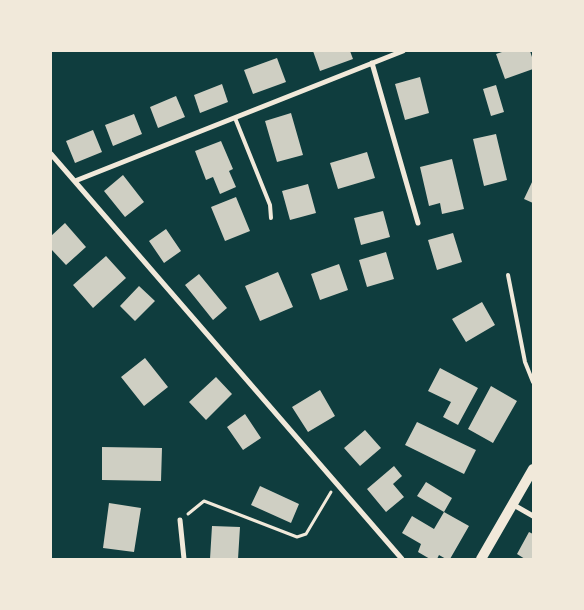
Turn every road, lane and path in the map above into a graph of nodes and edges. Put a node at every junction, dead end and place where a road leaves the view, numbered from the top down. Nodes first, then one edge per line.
1 (403, 51) edge
2 (372, 63) junction
3 (235, 118) junction
4 (51, 154) edge
5 (75, 181) junction
6 (271, 218) dead end
7 (418, 223) dead end
8 (508, 276) dead end
9 (533, 382) edge
10 (533, 469) edge
11 (336, 483) junction
12 (512, 504) junction
13 (533, 516) edge
14 (180, 520) joint
15 (184, 559) edge
16 (402, 559) edge
17 (481, 559) edge

1 - 2 street
2 - 3 street
2 - 7 street
3 - 5 street
3 - 6 lane
4 - 5 street
5 - 11 street
8 - 9 lane
10 - 12 main road
11 - 14 path
11 - 16 street
12 - 13 street
12 - 17 main road
14 - 15 street

